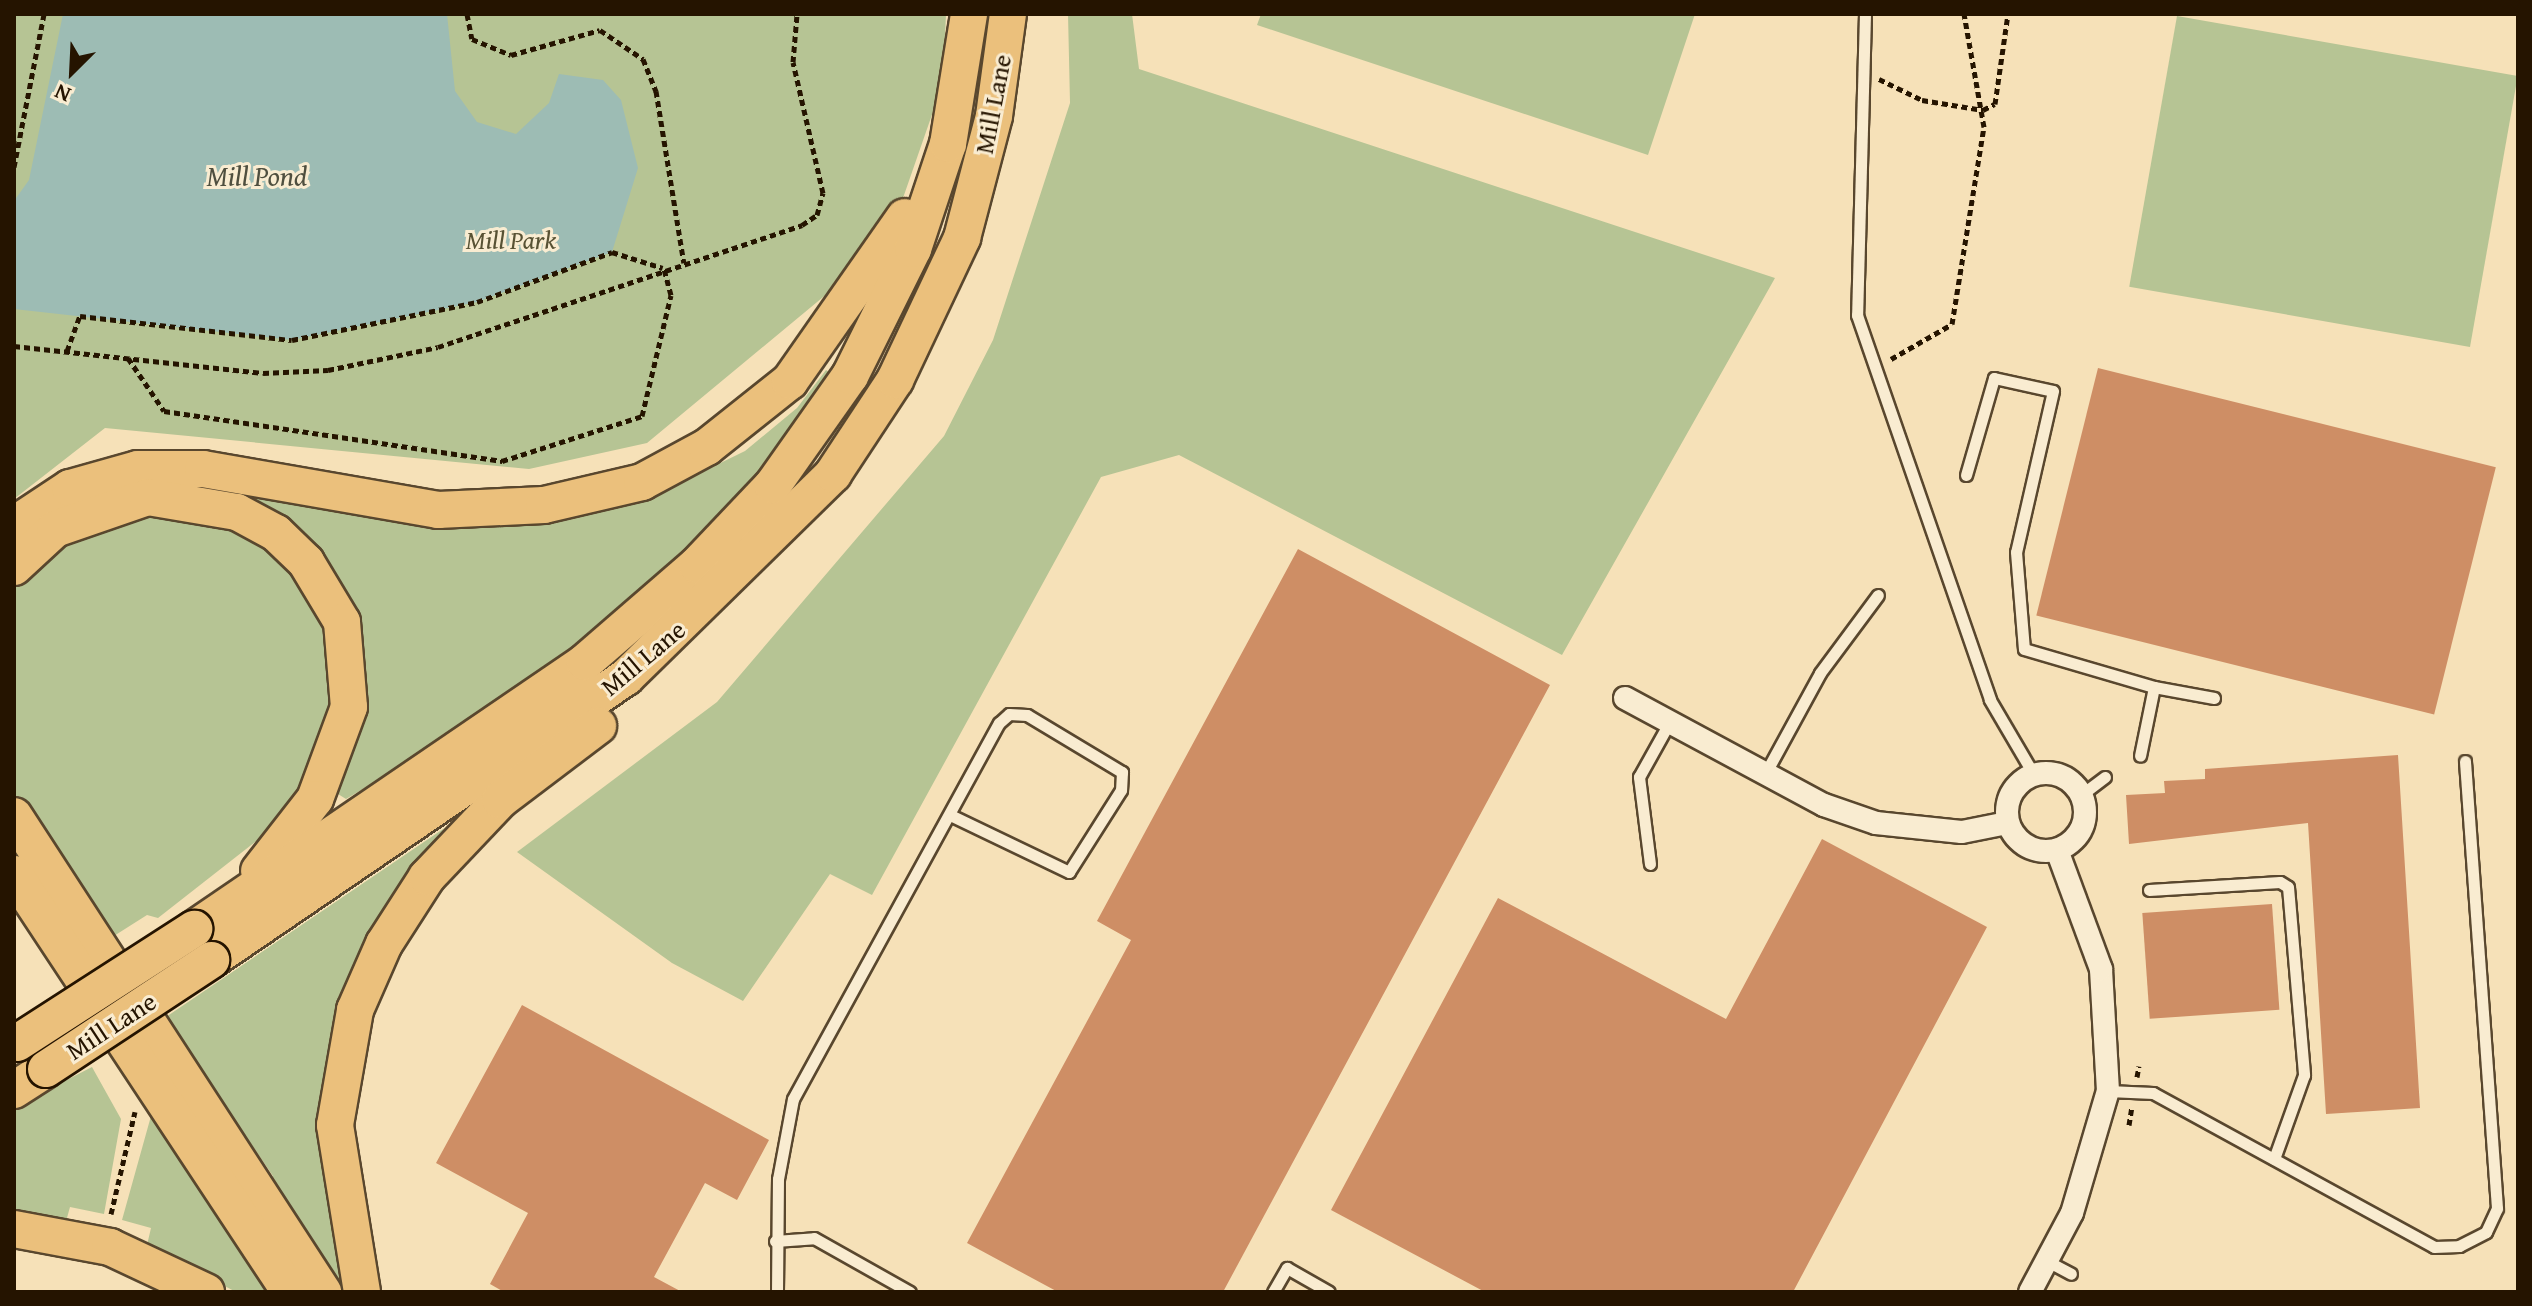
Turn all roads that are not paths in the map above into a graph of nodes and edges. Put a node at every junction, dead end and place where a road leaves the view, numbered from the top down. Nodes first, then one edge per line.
1 (969, 14) edge
2 (1008, 14) edge
3 (1865, 14) edge
4 (948, 144) junction
5 (833, 474) junction
6 (1966, 475) dead end
7 (14, 525) edge
8 (14, 567) edge
9 (1878, 595) dead end
10 (2154, 687) junction
11 (1625, 698) dead end
12 (2214, 698) dead end
13 (1669, 723) junction
14 (2140, 756) dead end
15 (2465, 761) dead end
16 (1765, 774) junction
17 (2034, 775) junction
18 (2105, 777) dead end
19 (2081, 795) junction
20 (14, 816) edge
21 (952, 816) junction
22 (2007, 823) junction
23 (2057, 850) junction
24 (1650, 864) dead end
25 (24, 869) edge
26 (2149, 890) dead end
27 (203, 923) junction
28 (16, 1044) edge
29 (14, 1090) edge
30 (2108, 1091) junction
31 (2274, 1159) junction
32 (14, 1229) edge
33 (775, 1241) junction
34 (2047, 1261) junction
35 (2071, 1274) dead end
36 (206, 1292) edge
37 (290, 1292) edge
38 (323, 1292) edge
39 (362, 1292) edge
40 (777, 1292) edge
41 (910, 1292) edge
42 (1273, 1292) edge
43 (1329, 1292) edge
44 (2030, 1292) edge

1 - 4 main road, Mill Lane
2 - 5 main road, Mill Lane
3 - 17 lane
4 - 7 main road
4 - 27 main road, Mill Lane
5 - 29 main road, Mill Lane, bridge
5 - 39 main road
6 - 10 lane
8 - 27 main road
9 - 16 lane
10 - 12 lane
10 - 14 lane
11 - 13 street
13 - 16 street
13 - 24 lane
15 - 31 lane
16 - 22 street
17 - 19 street
17 - 22 street
18 - 19 lane
19 - 23 street
20 - 25 main road
21 - 21 lane
21 - 33 lane
22 - 23 street
23 - 30 street
25 - 37 main road
25 - 38 main road
26 - 31 lane
27 - 28 main road, Mill Lane, bridge
30 - 31 lane
30 - 34 street
32 - 36 main road
33 - 40 lane
33 - 41 lane
34 - 35 lane
34 - 44 street
42 - 43 lane

